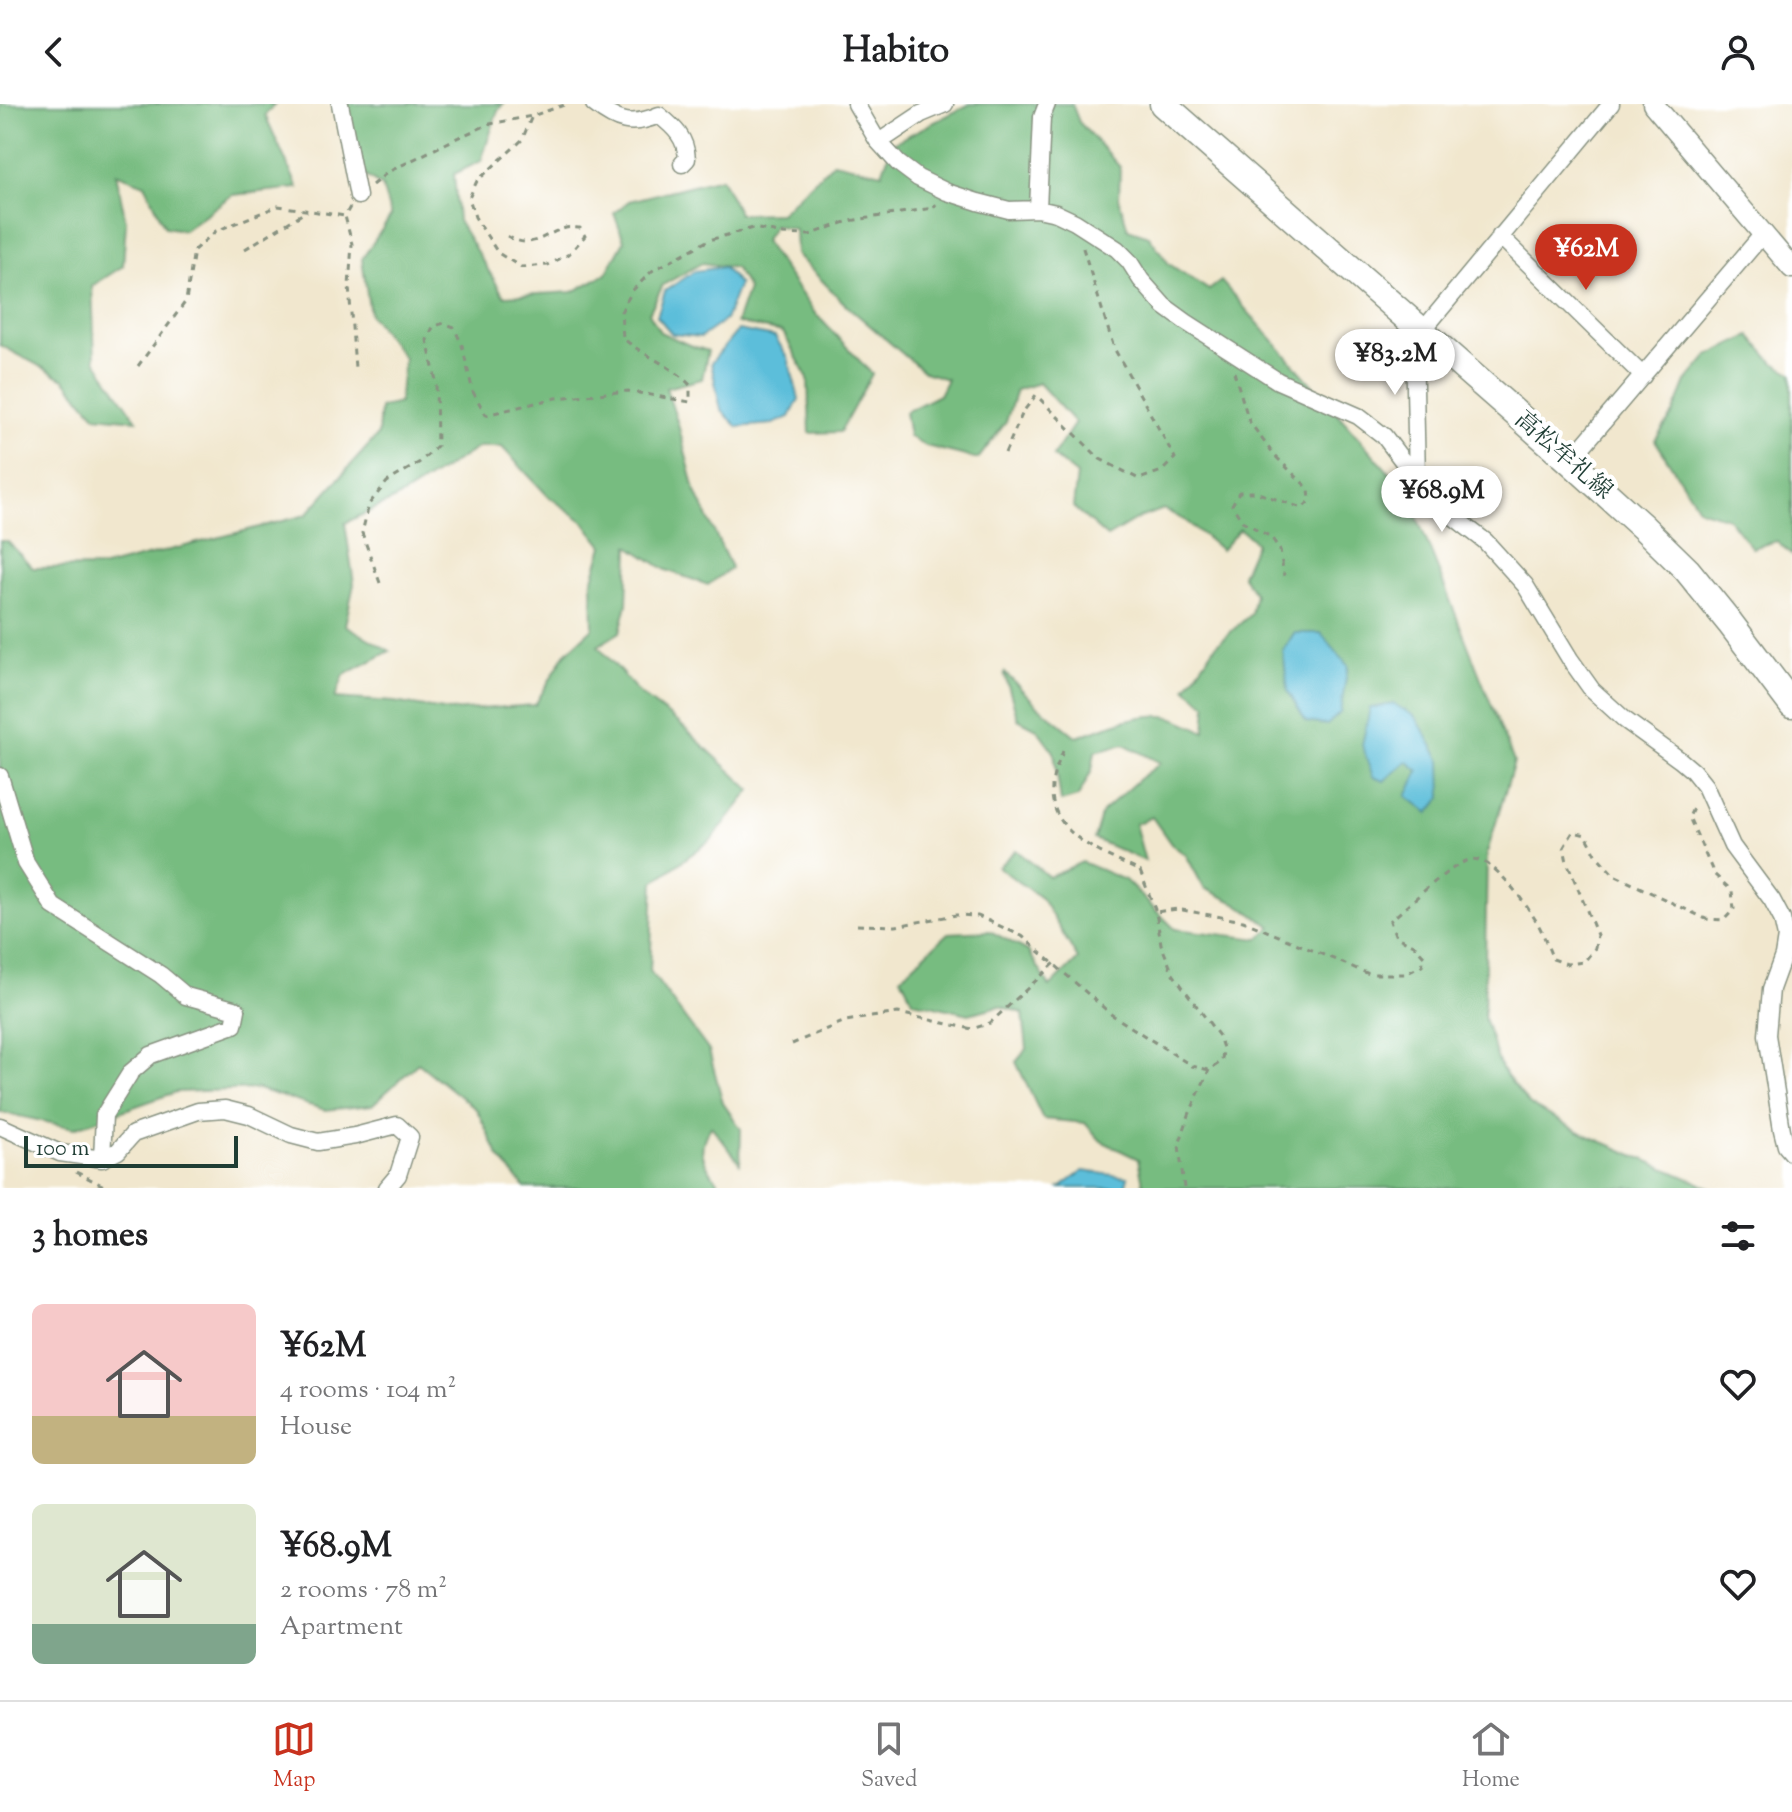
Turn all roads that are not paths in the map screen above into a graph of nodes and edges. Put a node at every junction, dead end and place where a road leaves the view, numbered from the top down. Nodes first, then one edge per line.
1 (340, 104) edge
2 (594, 104) edge
3 (856, 104) edge
4 (945, 104) edge
5 (1047, 104) edge
6 (1163, 104) edge
7 (1611, 104) edge
8 (1655, 105) edge
9 (879, 142) junction
10 (682, 164) dead end
11 (358, 196) road end
12 (1038, 209) junction
13 (1763, 234) junction
14 (1500, 236) junction
15 (1792, 268) edge
16 (1422, 332) junction
17 (1643, 376) junction
18 (1570, 461) junction
19 (1417, 479) junction
20 (1792, 705) edge
21 (0, 776) edge
22 (0, 1126) edge
23 (1792, 1153) edge
24 (102, 1159) junction
25 (387, 1188) edge

1 - 11 street
2 - 10 street
3 - 9 street
4 - 9 street
5 - 12 street
6 - 16 main road, 高松牟礼線
7 - 14 street
8 - 13 street
9 - 12 street
12 - 19 street
13 - 15 street
13 - 17 street
14 - 16 street
14 - 17 street
16 - 18 main road, 高松牟礼線
16 - 19 street
17 - 18 street
18 - 20 main road, 高松牟礼線
19 - 23 street
21 - 24 street
22 - 24 street
24 - 25 street

